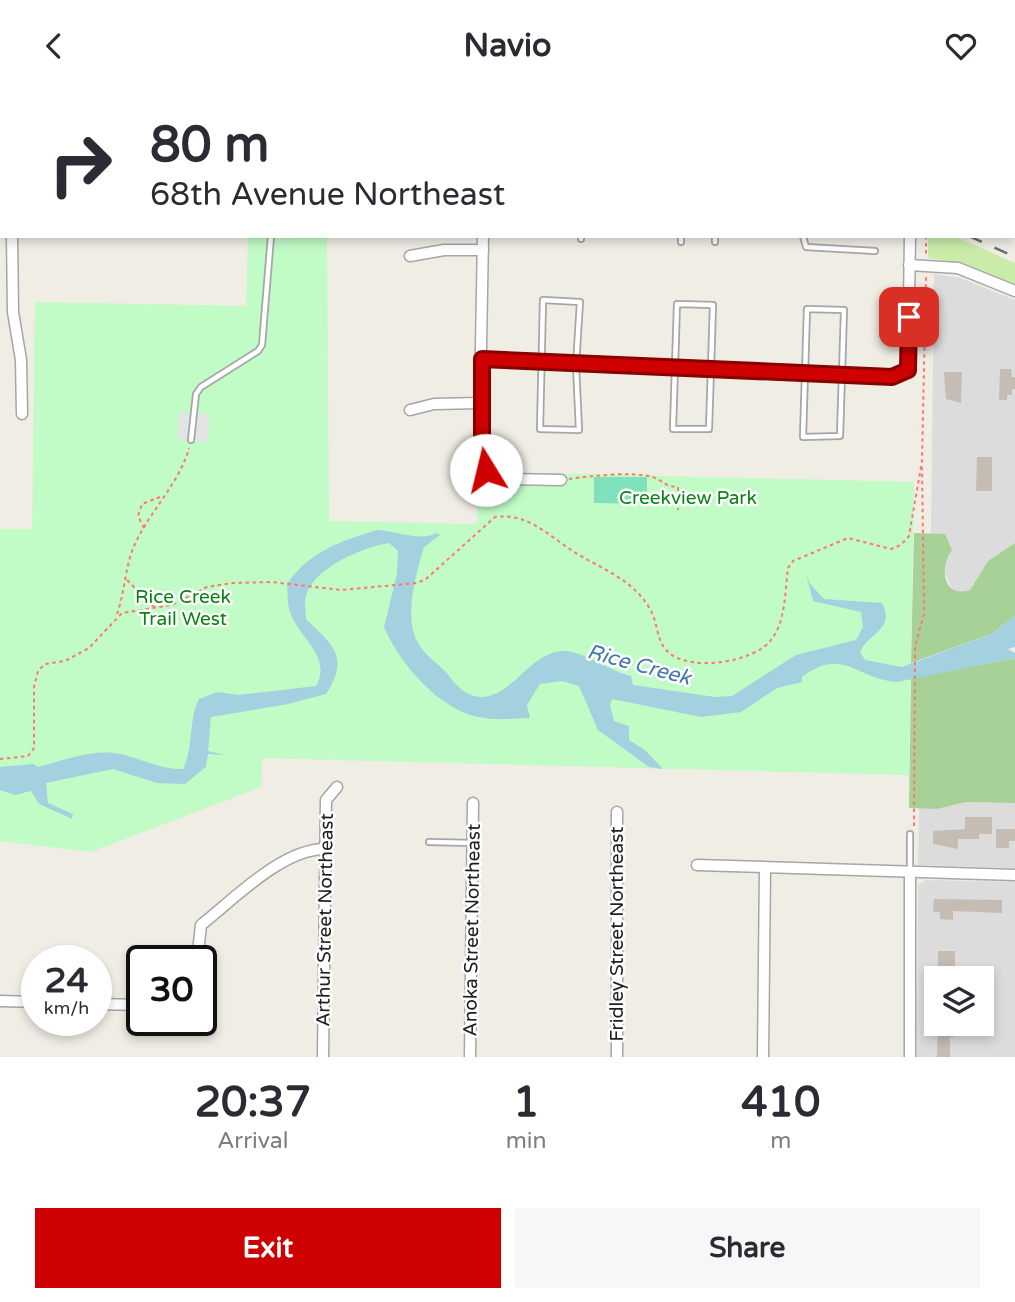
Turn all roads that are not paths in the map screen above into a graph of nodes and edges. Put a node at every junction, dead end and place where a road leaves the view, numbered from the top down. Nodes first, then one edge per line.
1 (12, 238) edge
2 (271, 238) edge
3 (483, 238) edge
4 (804, 238) edge
5 (910, 238) edge
6 (483, 250) junction
7 (875, 251) dead end
8 (410, 256) dead end
9 (909, 265) junction
10 (1015, 291) edge
11 (482, 359) junction
12 (541, 363) junction
13 (576, 365) junction
14 (674, 367) junction
15 (709, 369) junction
16 (805, 373) junction
17 (842, 374) junction
18 (480, 403) junction
19 (410, 410) dead end
20 (22, 414) dead end
21 (191, 440) road end
22 (561, 480) road end
23 (337, 787) dead end
24 (473, 803) dead end
25 (617, 812) dead end
26 (910, 834) road end
27 (429, 842) dead end
28 (473, 842) junction
29 (325, 849) junction
30 (697, 865) dead end
31 (765, 868) junction
32 (910, 872) junction
33 (1015, 875) edge
34 (199, 945) edge
35 (0, 1002) edge
36 (21, 1002) edge
37 (323, 1057) edge
38 (470, 1057) edge
39 (617, 1057) edge
40 (763, 1057) edge
41 (909, 1057) edge

1 - 20 street
2 - 21 lane
3 - 6 street
4 - 7 lane
5 - 9 street
6 - 8 street
6 - 11 street
9 - 10 street
9 - 17 street
11 - 12 street
11 - 18 street
12 - 13 street
12 - 13 lane
12 - 13 lane
13 - 14 street
14 - 15 street
14 - 15 lane
14 - 15 lane
15 - 16 street
16 - 17 street
16 - 17 lane
16 - 17 lane
18 - 19 street
18 - 22 street
23 - 29 street, Arthur Street Northeast
24 - 28 street, Anoka Street Northeast
25 - 39 street, Fridley Street Northeast
26 - 32 lane
27 - 28 lane
28 - 38 street, Anoka Street Northeast
29 - 34 street
29 - 37 street, Arthur Street Northeast
30 - 31 street
31 - 32 street
31 - 40 street
32 - 33 street
32 - 41 street
35 - 36 street

